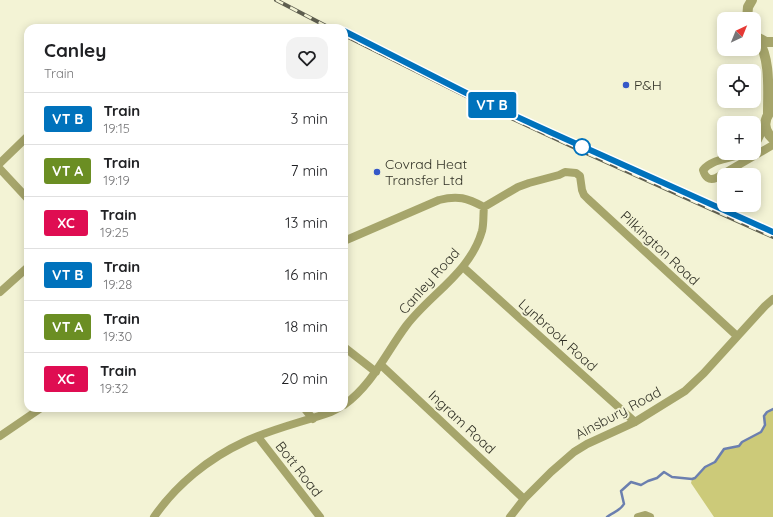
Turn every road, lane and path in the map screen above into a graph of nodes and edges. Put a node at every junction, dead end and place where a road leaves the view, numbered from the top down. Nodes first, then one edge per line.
1 (752, 0) edge
2 (748, 12) edge
3 (761, 39) edge
4 (773, 42) edge
5 (761, 45) edge
6 (771, 111) edge
7 (765, 125) junction
8 (761, 134) edge
9 (773, 139) edge
10 (24, 140) edge
11 (773, 145) edge
12 (761, 152) edge
13 (719, 160) edge
14 (747, 160) edge
15 (0, 163) edge
16 (0, 169) edge
17 (24, 195) edge
18 (484, 207) junction
19 (348, 239) edge
20 (463, 267) junction
21 (24, 271) edge
22 (0, 292) edge
23 (773, 299) edge
24 (737, 336) junction
25 (348, 349) edge
26 (379, 368) junction
27 (348, 401) edge
28 (35, 412) edge
29 (307, 412) edge
30 (331, 412) edge
31 (313, 419) junction
32 (635, 422) junction
33 (0, 436) edge
34 (258, 437) junction
35 (524, 499) junction
36 (154, 517) edge
37 (320, 517) edge
38 (510, 517) edge
39 (638, 517) edge
40 (650, 517) edge

1 - 2 street
3 - 4 street
5 - 6 street
6 - 7 street
7 - 8 street
7 - 9 street
10 - 15 street
11 - 12 street
13 - 14 street
16 - 17 street
18 - 19 street
18 - 20 street, Canley Road
18 - 24 street, Pilkington Road
20 - 26 street, Canley Road
20 - 32 street, Lynbrook Road
21 - 22 street
23 - 24 street, Ainsbury Road
24 - 32 street, Ainsbury Road
25 - 26 street, Ingram Road
26 - 27 street, Canley Road
26 - 35 street, Ingram Road
28 - 33 street
29 - 31 street
30 - 31 street
31 - 34 street
32 - 35 street, Ainsbury Road
34 - 36 street
34 - 37 street, Bott Road
35 - 38 street, Ainsbury Road
39 - 40 street

